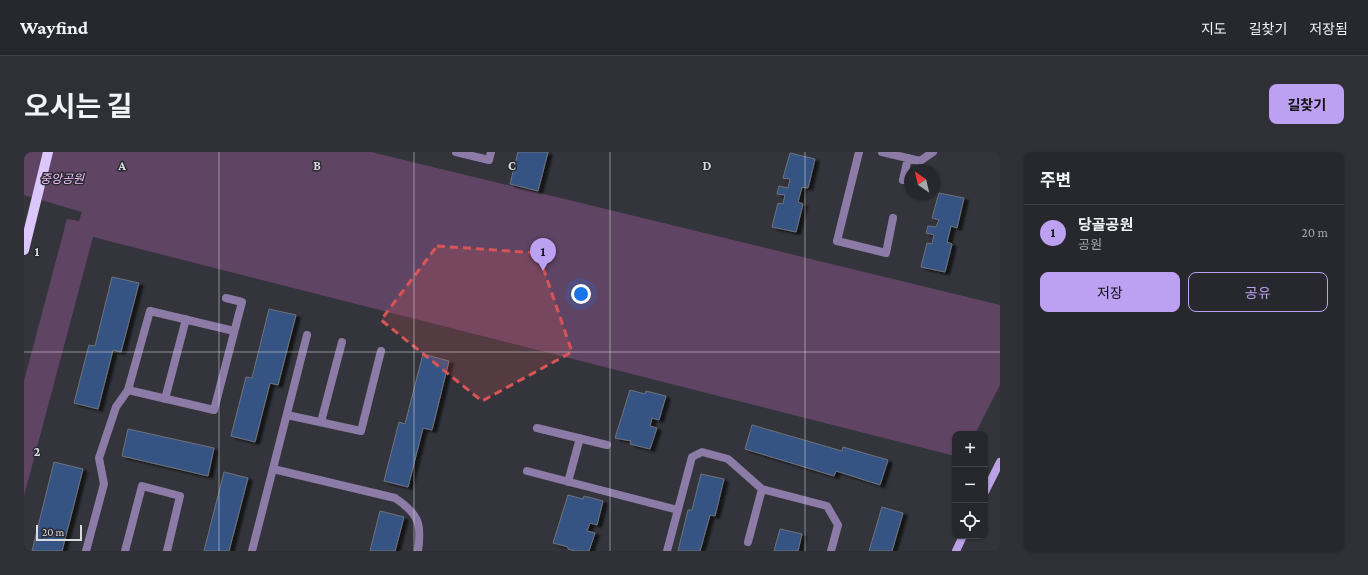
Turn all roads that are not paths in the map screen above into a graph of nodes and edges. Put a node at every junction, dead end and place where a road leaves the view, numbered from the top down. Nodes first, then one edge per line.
1 (48, 152) edge
2 (456, 152) edge
3 (491, 152) edge
4 (859, 152) edge
5 (882, 152) edge
6 (933, 152) edge
7 (908, 158) junction
8 (903, 180) dead end
9 (893, 218) dead end
10 (24, 250) edge
11 (226, 298) dead end
12 (186, 319) junction
13 (234, 331) junction
14 (307, 335) dead end
15 (342, 342) dead end
16 (381, 351) dead end
17 (128, 390) junction
18 (165, 399) junction
19 (287, 415) junction
20 (321, 422) junction
21 (537, 428) dead end
22 (580, 438) junction
23 (607, 445) dead end
24 (1000, 462) edge
25 (273, 469) junction
26 (527, 471) dead end
27 (568, 482) junction
28 (988, 486) edge
29 (762, 489) junction
30 (678, 510) junction
31 (962, 539) edge
32 (748, 542) dead end
33 (86, 551) edge
34 (125, 551) edge
35 (167, 551) edge
36 (252, 551) edge
37 (418, 551) edge
38 (667, 551) edge
39 (831, 551) edge
40 (956, 551) edge

1 - 10 main road
2 - 3 lane
4 - 9 lane
5 - 7 lane
6 - 7 lane
7 - 8 lane
11 - 13 lane
12 - 13 lane
12 - 17 lane
12 - 18 lane
13 - 18 lane
14 - 19 lane
15 - 20 lane
16 - 20 lane
17 - 18 lane
17 - 33 lane
19 - 20 lane
19 - 25 lane
21 - 22 lane
22 - 23 lane
22 - 27 lane
24 - 28 main road
25 - 36 lane
25 - 37 lane
26 - 27 lane
27 - 30 lane
29 - 30 lane
29 - 32 lane
29 - 39 lane
30 - 38 lane
31 - 40 main road
34 - 35 lane

